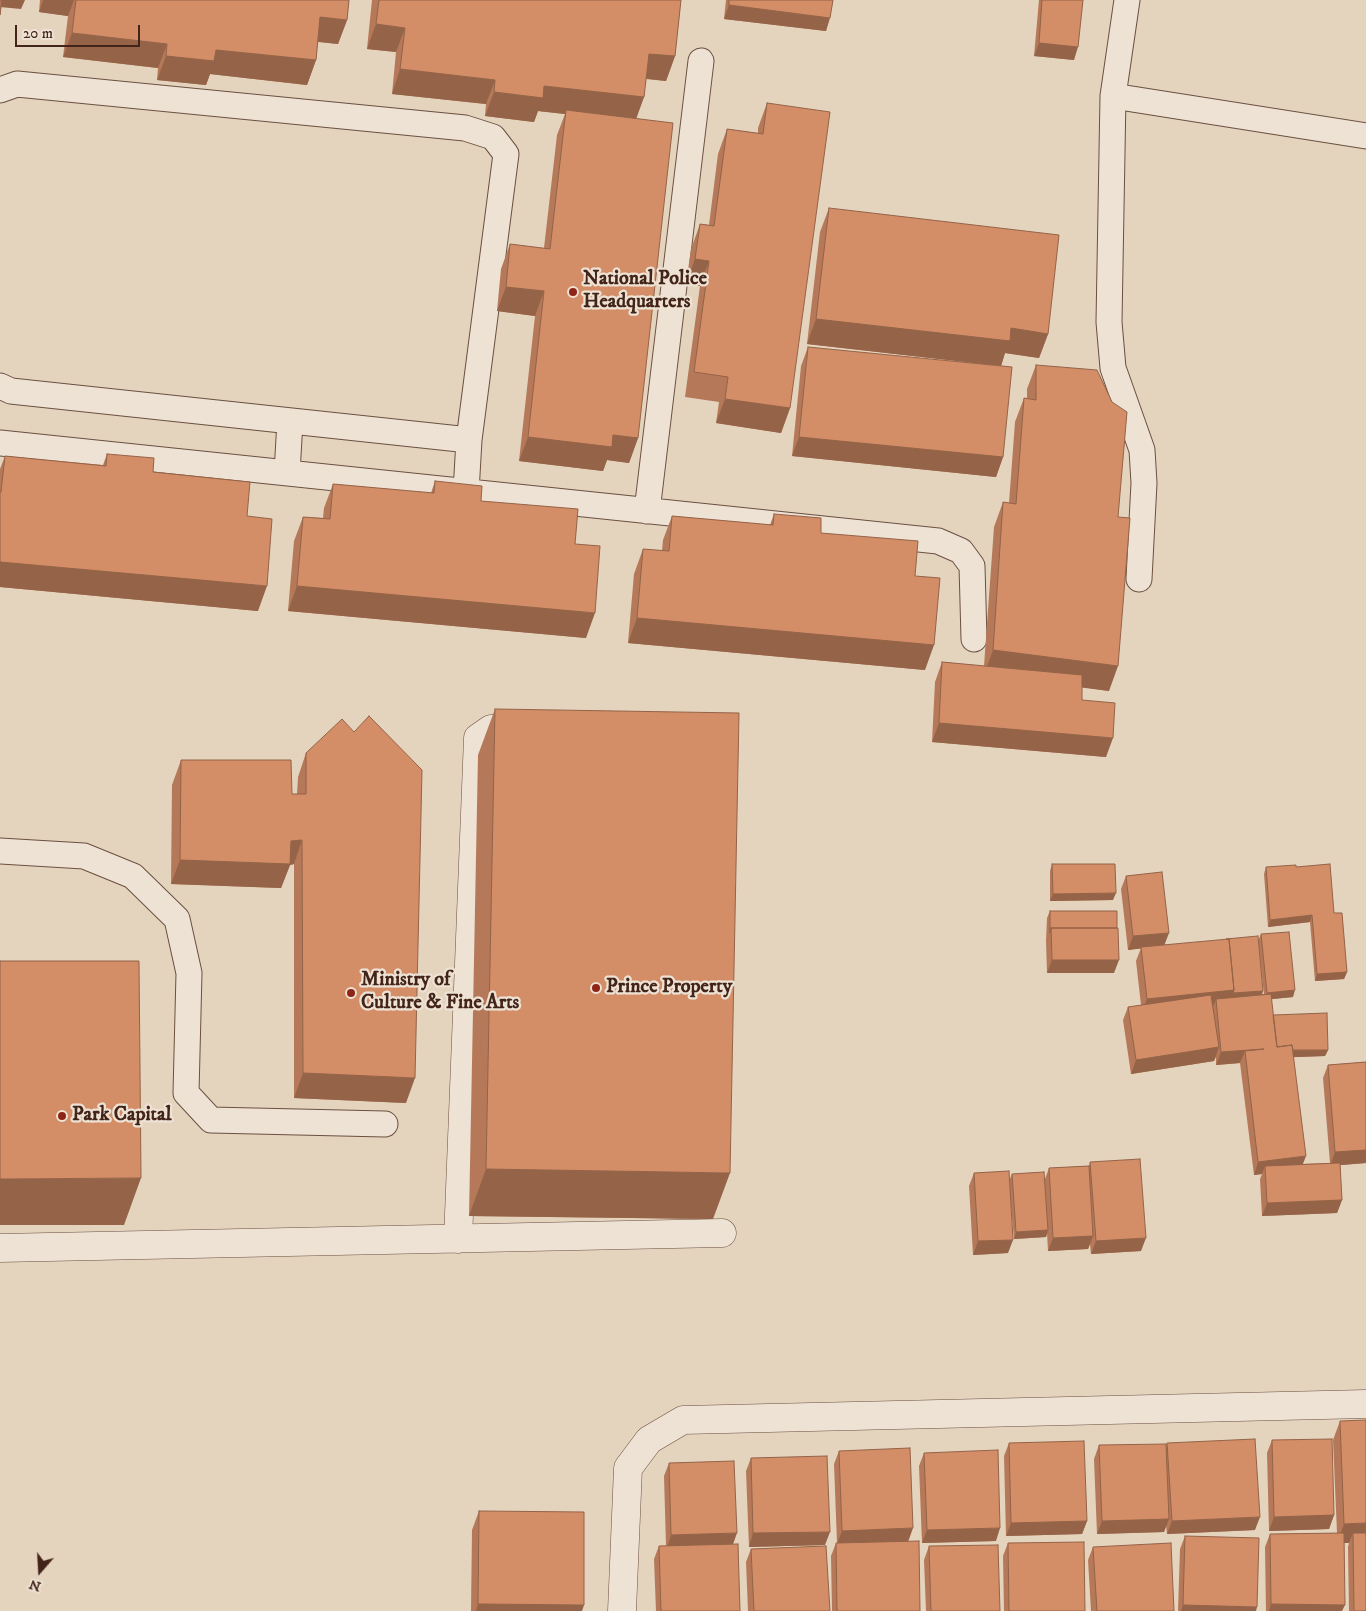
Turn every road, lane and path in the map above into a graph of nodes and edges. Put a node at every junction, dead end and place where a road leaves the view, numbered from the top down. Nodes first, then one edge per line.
1 (1128, 0) edge
2 (700, 61) dead end
3 (0, 90) edge
4 (1113, 96) junction
5 (1366, 136) edge
6 (0, 386) edge
7 (290, 421) junction
8 (469, 440) junction
9 (0, 443) edge
10 (287, 473) junction
11 (466, 492) junction
12 (646, 511) junction
13 (1139, 579) dead end
14 (974, 639) dead end
15 (551, 727) edge
16 (0, 851) edge
17 (385, 1124) dead end
18 (722, 1233) edge
19 (458, 1239) junction
20 (0, 1248) edge
21 (1366, 1404) edge
22 (622, 1611) edge

1 - 4 lane
2 - 12 lane
3 - 8 lane
4 - 5 lane
4 - 13 lane
6 - 7 lane
7 - 8 lane
7 - 10 lane
8 - 11 lane
9 - 10 lane
10 - 11 lane
11 - 12 lane
12 - 14 lane
15 - 19 street
16 - 17 lane
18 - 19 street
19 - 20 street
21 - 22 street

